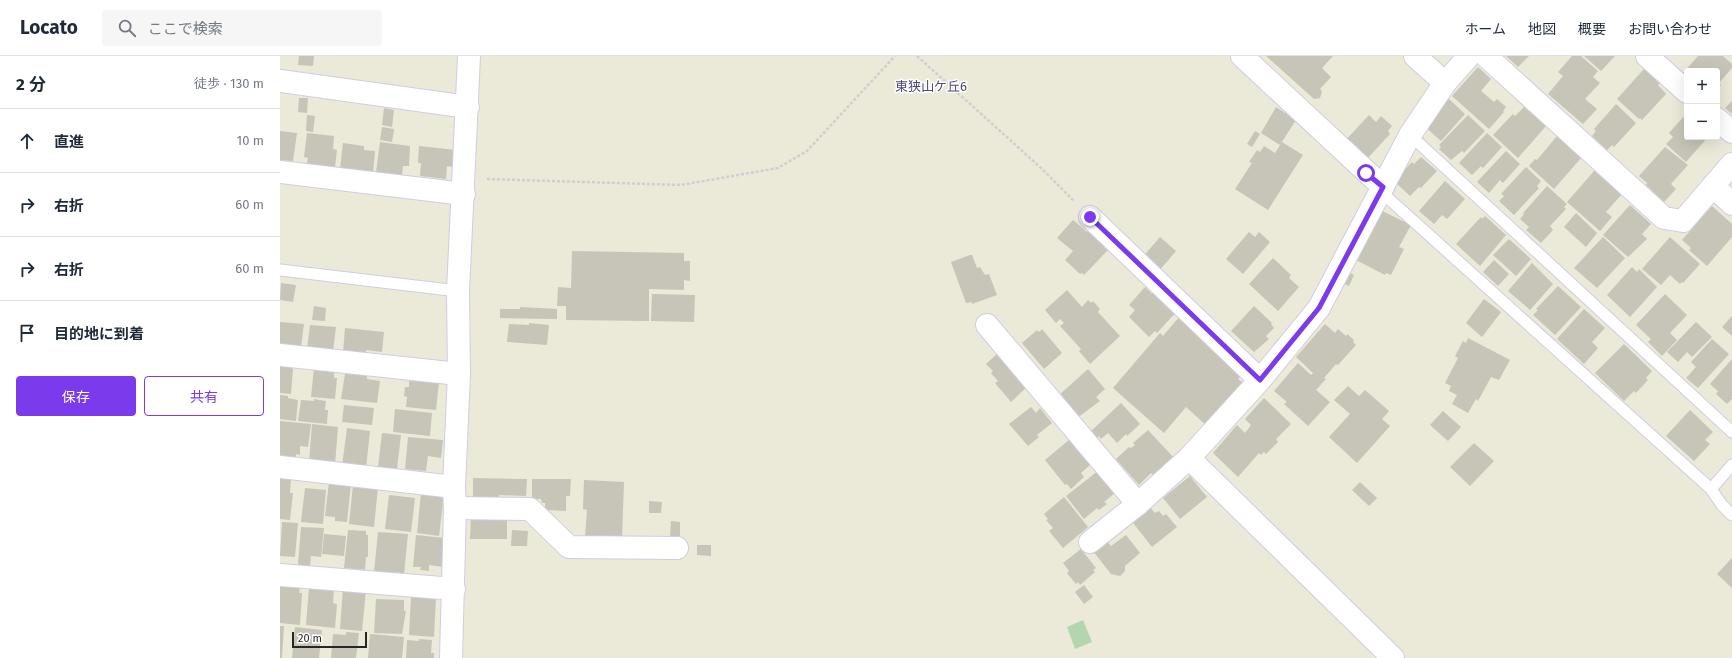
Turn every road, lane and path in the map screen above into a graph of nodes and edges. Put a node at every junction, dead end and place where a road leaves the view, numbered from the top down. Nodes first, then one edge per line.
1 (469, 56) edge
2 (895, 56) edge
3 (918, 56) edge
4 (1242, 56) edge
5 (1415, 56) edge
6 (1469, 56) edge
7 (1486, 56) edge
8 (1647, 56) edge
9 (280, 81) edge
10 (1445, 83) junction
11 (1684, 89) edge
12 (468, 107) junction
13 (1720, 121) edge
14 (1732, 132) edge
15 (1410, 135) junction
16 (1732, 164) edge
17 (280, 172) edge
18 (464, 186) junction
19 (1713, 186) junction
20 (1381, 190) junction
21 (1732, 204) edge
22 (1090, 217) joint
23 (280, 270) edge
24 (458, 291) junction
25 (987, 325) dead end
26 (280, 355) edge
27 (459, 374) junction
28 (1260, 380) junction
29 (1732, 432) edge
30 (1189, 458) junction
31 (1732, 465) edge
32 (280, 467) edge
33 (1711, 489) junction
34 (455, 498) junction
35 (1138, 504) junction
36 (1732, 515) edge
37 (1090, 542) dead end
38 (677, 548) dead end
39 (280, 575) edge
40 (454, 589) junction
41 (451, 658) edge
42 (1392, 658) edge

1 - 12 street
2 - 18 path
3 - 22 path
4 - 20 street
5 - 10 street
6 - 10 street
7 - 19 street
8 - 11 street
9 - 12 street
10 - 15 street
12 - 18 street
13 - 14 street
15 - 20 street
15 - 29 lane
16 - 19 street
17 - 18 street
18 - 24 street
19 - 21 street
20 - 28 street
20 - 33 lane
22 - 28 street
23 - 24 lane
24 - 27 street
25 - 35 street
26 - 27 street
27 - 34 street
28 - 30 street
30 - 35 street
30 - 42 street
31 - 33 lane
32 - 34 street
33 - 36 lane
34 - 38 street
34 - 40 street
35 - 37 street
39 - 40 street
40 - 41 street

